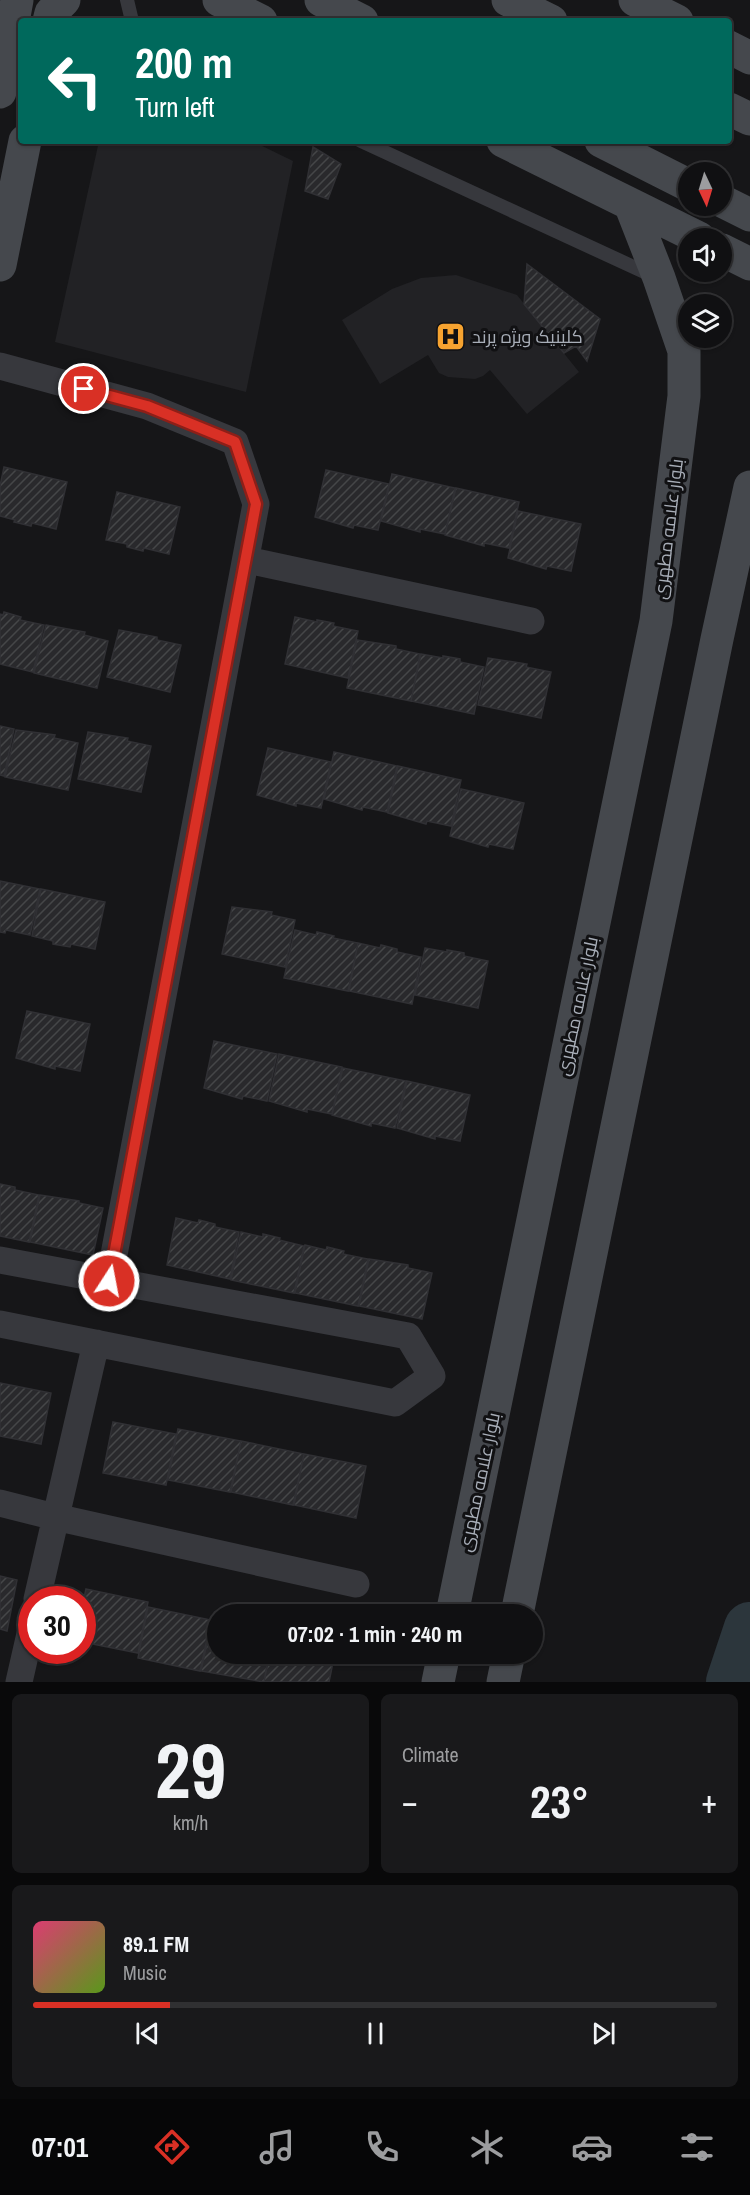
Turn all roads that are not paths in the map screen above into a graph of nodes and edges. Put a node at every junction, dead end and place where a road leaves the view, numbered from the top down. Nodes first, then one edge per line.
1 (127, 0) edge
2 (219, 0) edge
3 (321, 0) edge
4 (508, 0) edge
5 (634, 0) edge
6 (131, 18) edge
7 (255, 18) edge
8 (356, 18) edge
9 (544, 18) edge
10 (671, 18) edge
11 (732, 48) edge
12 (18, 51) edge
13 (750, 57) edge
14 (0, 92) edge
15 (732, 110) edge
16 (750, 119) edge
17 (24, 144) edge
18 (367, 144) edge
19 (509, 144) edge
20 (607, 144) edge
21 (678, 180) edge
22 (630, 204) junction
23 (732, 206) edge
24 (750, 215) edge
25 (679, 228) edge
26 (732, 255) edge
27 (750, 264) edge
28 (0, 265) edge
29 (659, 279) junction
30 (0, 366) edge
31 (750, 487) edge
32 (247, 560) junction
33 (531, 621) dead end
34 (0, 1260) edge
35 (109, 1281) junction
36 (0, 1324) edge
37 (96, 1343) junction
38 (0, 1503) edge
39 (55, 1517) junction
40 (356, 1584) dead end
41 (40, 1586) edge
42 (454, 1604) edge
43 (519, 1604) edge
44 (23, 1664) edge
45 (442, 1664) edge
46 (507, 1664) edge
47 (19, 1682) edge
48 (438, 1682) edge
49 (503, 1682) edge

1 - 6 lane
2 - 7 street
3 - 8 street
4 - 9 street
5 - 10 street
11 - 13 street
12 - 14 street
15 - 16 street
17 - 28 street
18 - 29 lane
19 - 22 street
20 - 21 street
22 - 25 street
22 - 29 street, بلوار علامه مطهری
23 - 24 street
26 - 27 street
29 - 42 street, بلوار علامه مطهری
30 - 32 street
31 - 43 street
32 - 33 street
32 - 35 street
34 - 35 street
35 - 37 street
36 - 37 street
37 - 39 street
38 - 39 street
39 - 40 street
39 - 41 street
44 - 47 street
45 - 48 street
46 - 49 street

